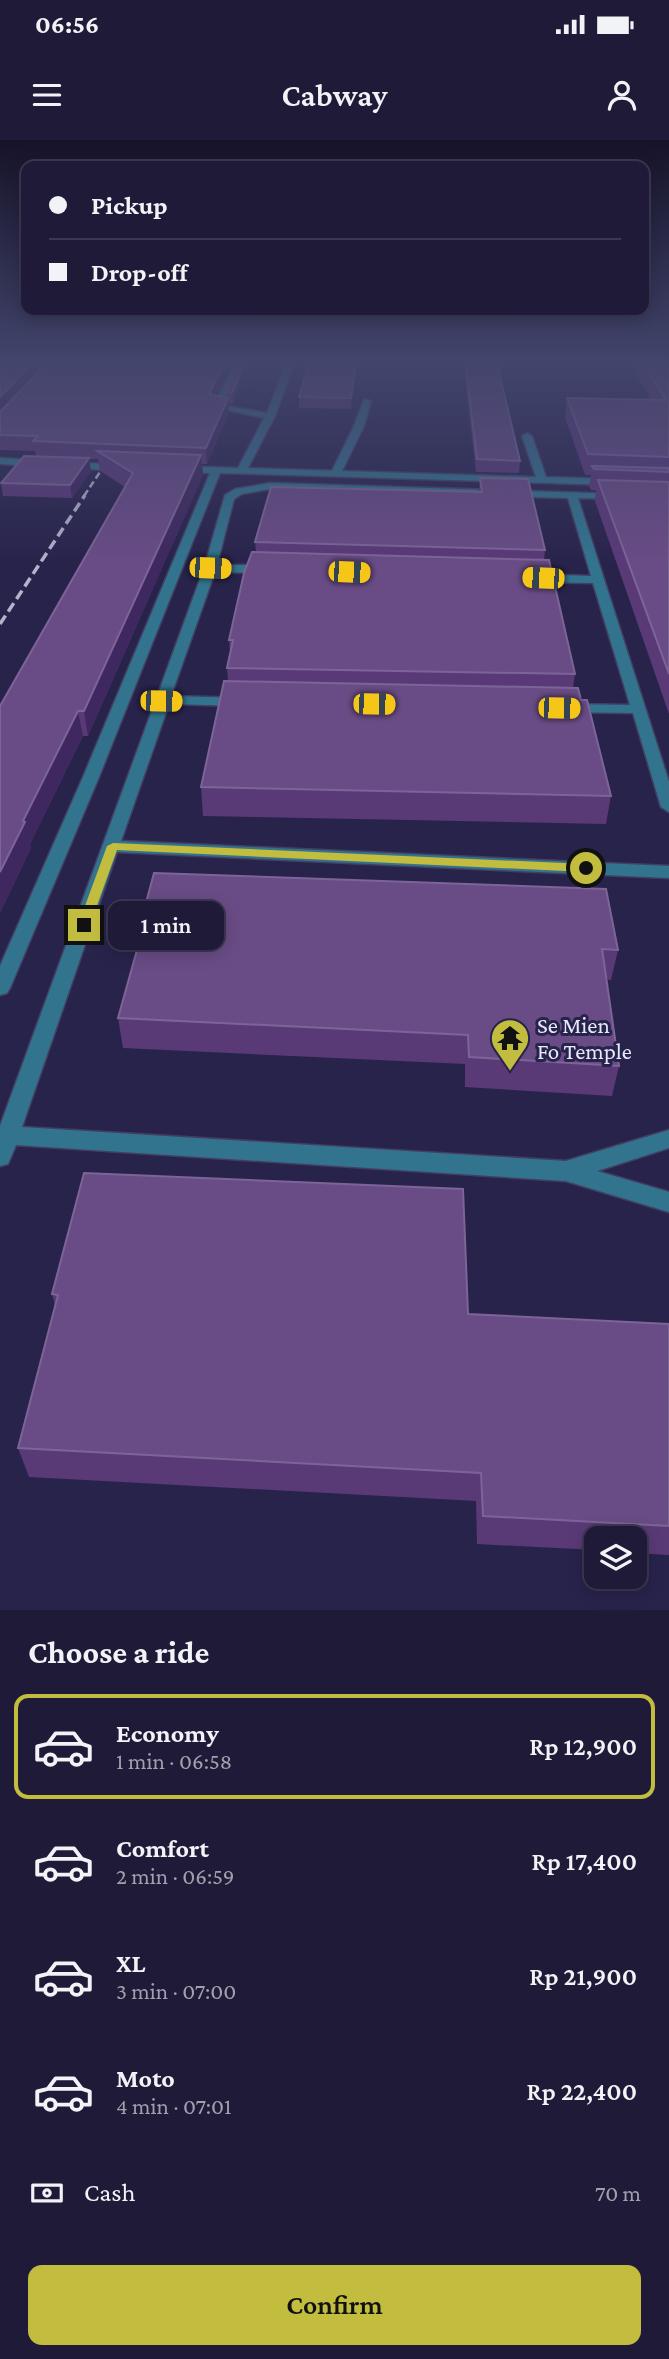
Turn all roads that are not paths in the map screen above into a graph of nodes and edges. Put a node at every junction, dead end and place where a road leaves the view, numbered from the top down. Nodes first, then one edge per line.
1 (264, 428) edge
2 (356, 428) edge
3 (527, 436) dead end
4 (0, 461) edge
5 (141, 468) edge
6 (166, 469) edge
7 (216, 470) junction
8 (242, 470) junction
9 (336, 473) junction
10 (542, 480) junction
11 (631, 482) edge
12 (572, 495) junction
13 (628, 497) edge
14 (210, 568) junction
15 (279, 570) edge
16 (515, 578) edge
17 (599, 580) junction
18 (161, 701) junction
19 (257, 702) edge
20 (557, 708) edge
21 (639, 709) junction
22 (669, 807) edge
23 (113, 846) junction
24 (669, 872) edge
25 (0, 988) edge
26 (7, 1135) junction
27 (669, 1139) edge
28 (0, 1157) edge
29 (566, 1171) junction
30 (669, 1202) edge

1 - 8 street
2 - 9 street
3 - 10 street
4 - 5 street
6 - 7 street
7 - 8 street
7 - 25 street
8 - 9 street
9 - 10 street
10 - 11 street
12 - 13 street
12 - 14 street
12 - 17 street
14 - 15 street
14 - 18 street
16 - 17 street
17 - 21 street
18 - 19 street
18 - 23 street
20 - 21 street
21 - 22 street
23 - 24 street
23 - 26 street
26 - 28 street
26 - 29 street
27 - 29 street
29 - 30 street

